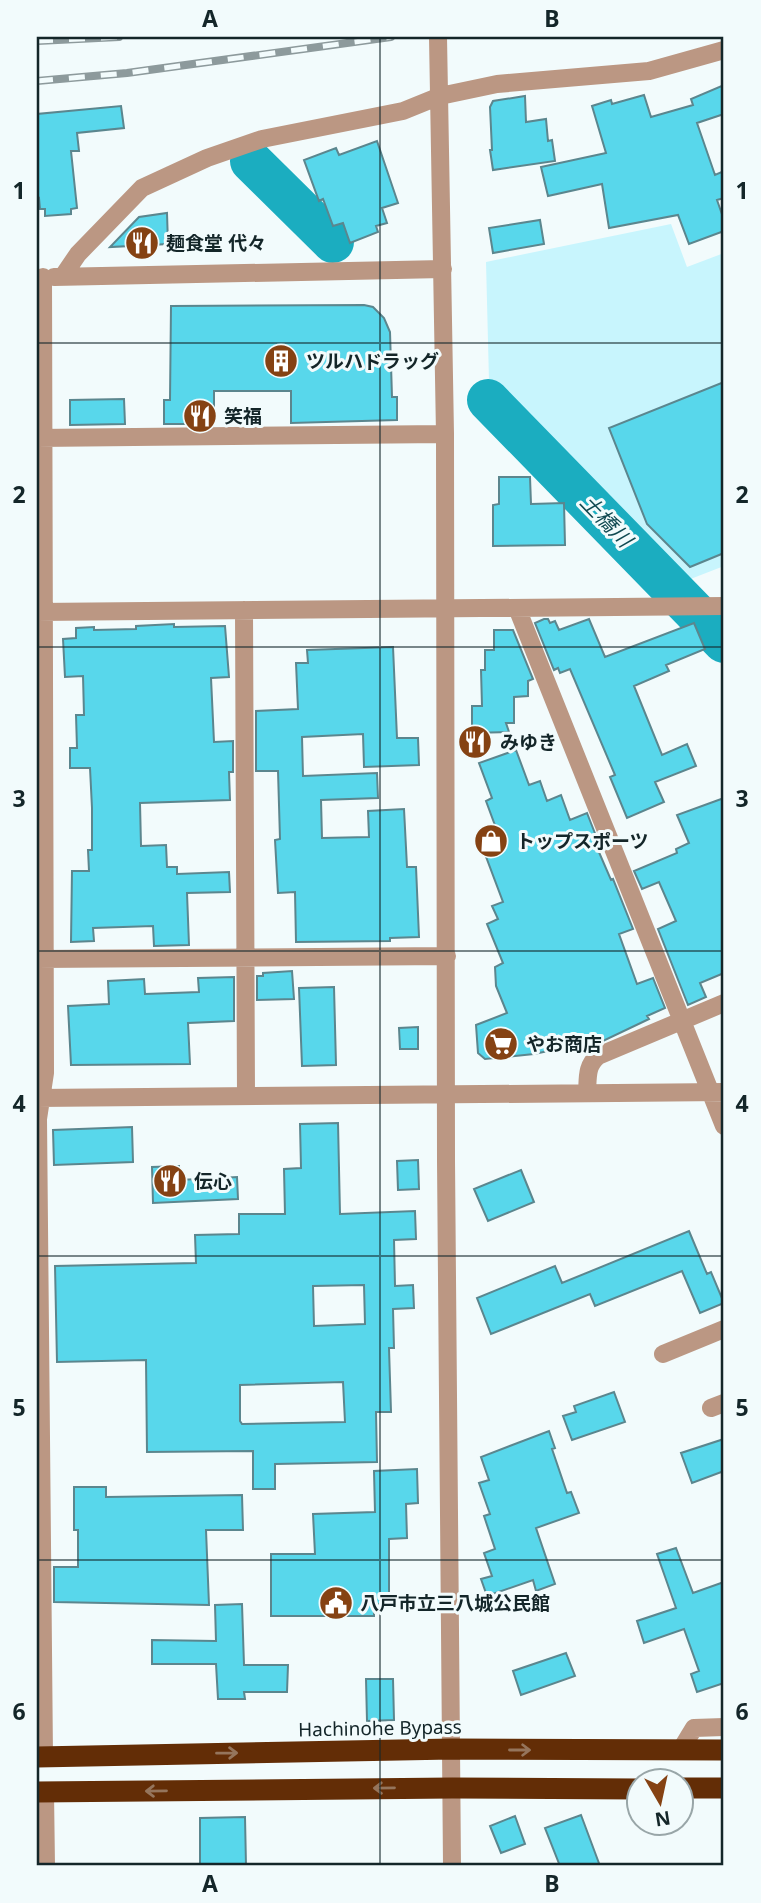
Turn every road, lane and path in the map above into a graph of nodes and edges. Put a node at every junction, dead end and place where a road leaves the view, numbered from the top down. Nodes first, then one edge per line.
1 (438, 37) edge
2 (723, 55) edge
3 (440, 96) junction
4 (443, 269) junction
5 (63, 276) junction
6 (40, 277) edge
7 (445, 434) junction
8 (41, 438) edge
9 (724, 606) edge
10 (517, 608) junction
11 (446, 609) junction
12 (244, 610) junction
13 (41, 612) edge
14 (447, 956) junction
15 (245, 958) junction
16 (41, 959) edge
17 (724, 1003) edge
18 (681, 1020) junction
19 (718, 1092) edge
20 (587, 1093) junction
21 (446, 1094) junction
22 (246, 1096) junction
23 (39, 1098) edge
24 (724, 1126) edge
25 (724, 1329) edge
26 (663, 1354) dead end
27 (39, 1388) edge
28 (724, 1727) edge
29 (452, 1749) junction
30 (680, 1751) junction
31 (724, 1751) edge
32 (40, 1757) edge
33 (452, 1788) junction
34 (694, 1788) edge
35 (724, 1788) edge
36 (624, 1789) edge
37 (41, 1792) edge
38 (46, 1866) edge
39 (452, 1866) edge

1 - 3 street
2 - 3 street
3 - 4 street
3 - 5 street
4 - 5 street
4 - 7 street
5 - 6 street
6 - 8 street
7 - 8 street
7 - 11 street
8 - 13 street
9 - 10 street
10 - 11 street
10 - 18 street
11 - 12 street
11 - 14 street
12 - 13 street
12 - 15 street
13 - 16 street
14 - 15 street
14 - 21 street
15 - 16 street
15 - 22 street
16 - 23 street
17 - 18 street
18 - 19 street
18 - 20 street
19 - 20 street
19 - 24 street
20 - 21 street
21 - 22 street
21 - 29 street
22 - 23 street
23 - 27 street
25 - 26 street
27 - 32 street
28 - 30 street
29 -> 30 highway, Hachinohe Bypass
32 -> 29 highway, Hachinohe Bypass
29 - 33 street
30 - 31 highway, Hachinohe Bypass
33 - 36 highway
33 -> 37 highway
33 - 39 street
34 - 35 highway
37 - 38 street

